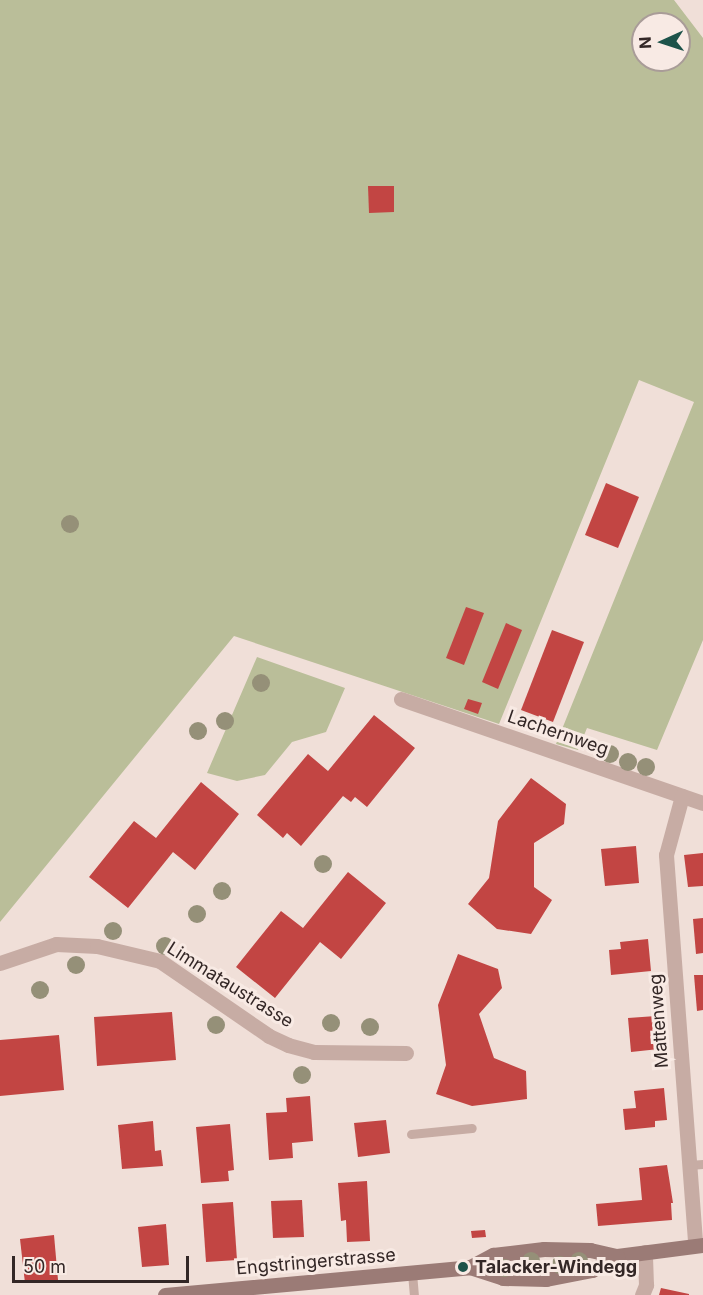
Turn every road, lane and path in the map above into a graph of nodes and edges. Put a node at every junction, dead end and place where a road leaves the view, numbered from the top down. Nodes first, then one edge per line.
1 (401, 699) dead end
2 (682, 796) junction
3 (703, 803) edge
4 (0, 963) edge
5 (406, 1053) dead end
6 (472, 1128) dead end
7 (411, 1134) dead end
8 (696, 1164) edge
9 (699, 1245) edge
10 (645, 1252) junction
11 (617, 1256) junction
12 (470, 1267) junction
13 (412, 1273) junction
14 (212, 1293) edge
15 (165, 1295) edge
16 (414, 1295) edge
17 (642, 1295) edge

1 - 2 street, Lachernweg
2 - 3 street, Lachernweg
2 - 8 street, Mattenweg
4 - 5 street, Limmataustrasse
6 - 7 lane
8 - 9 street, Mattenweg
9 - 10 main road, Engstringerstrasse
10 - 11 main road, Engstringerstrasse
10 - 17 street
11 - 12 main road, Engstringerstrasse
11 - 12 main road, Engstringerstrasse
12 - 13 main road, Engstringerstrasse
13 - 14 main road, Engstringerstrasse
13 - 16 lane
14 - 15 main road, Engstringerstrasse

